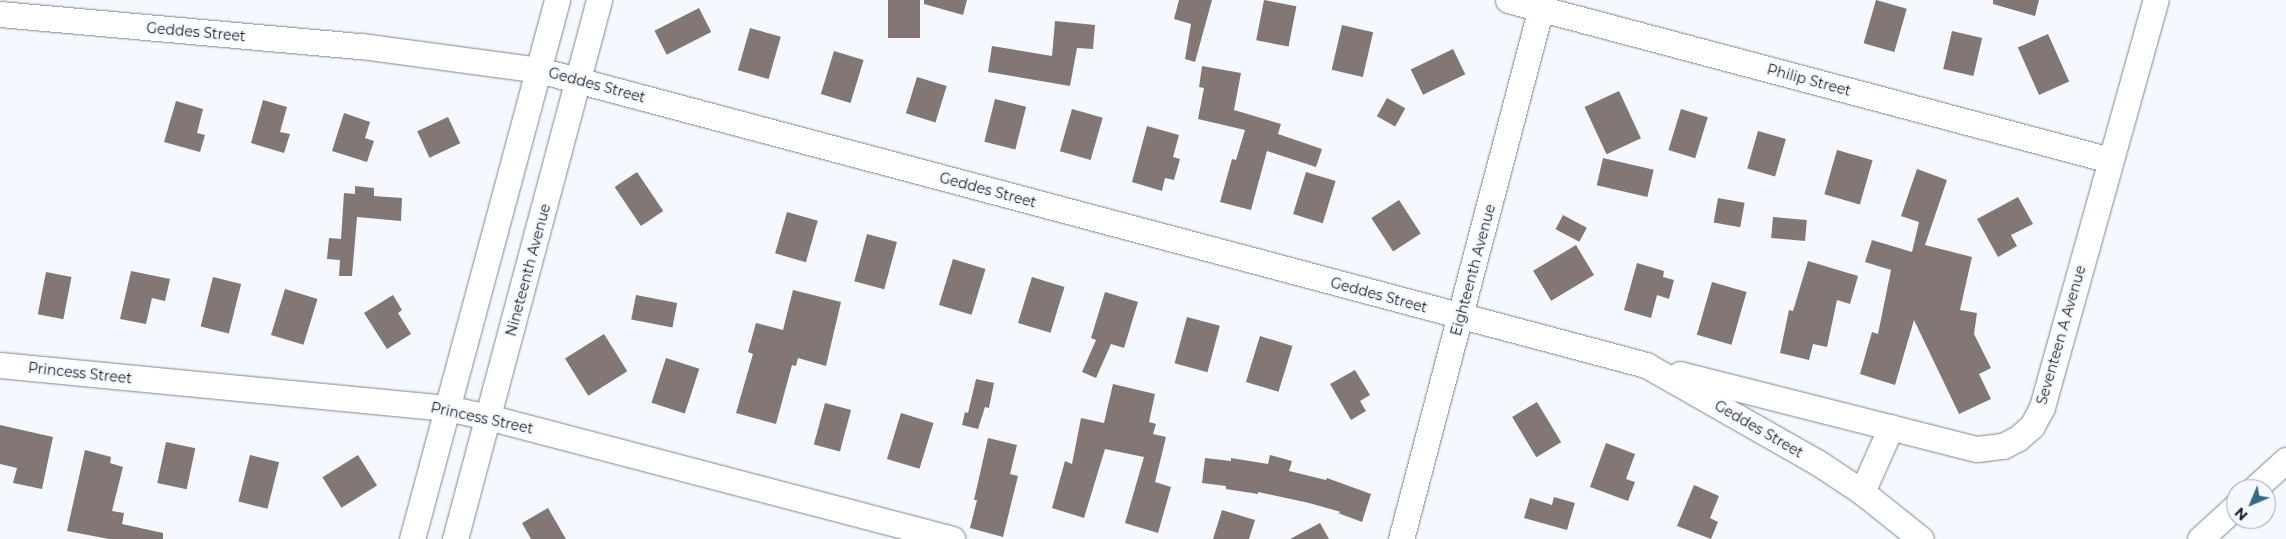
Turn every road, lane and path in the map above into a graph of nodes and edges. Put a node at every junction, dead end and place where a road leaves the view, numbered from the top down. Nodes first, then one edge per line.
1 (557, 0) edge
2 (599, 0) edge
3 (1508, 0) edge
4 (2156, 0) edge
5 (1542, 4) edge
6 (0, 14) edge
7 (539, 70) junction
8 (578, 79) junction
9 (2110, 160) junction
10 (1461, 317) junction
11 (0, 365) edge
12 (1646, 365) junction
13 (447, 408) junction
14 (488, 417) junction
15 (1891, 428) junction
16 (2286, 460) edge
17 (2265, 479) edge
18 (1862, 492) junction
19 (2226, 515) edge
20 (412, 539) edge
21 (455, 539) edge
22 (952, 539) edge
23 (1401, 539) edge
24 (1921, 539) edge
25 (2200, 539) edge

1 - 7 street
2 - 8 street, Nineteenth Avenue
3 - 5 street, Philip Street
4 - 9 street, Seventeen A Avenue
5 - 9 street, Philip Street
5 - 10 street, Eighteenth Avenue
6 - 7 street, Geddes Street
7 - 8 street, Geddes Street
7 - 13 street
8 - 10 street, Geddes Street
8 - 14 street, Nineteenth Avenue
9 - 15 street, Seventeen A Avenue
10 - 12 street, Geddes Street
10 - 23 street, Eighteenth Avenue
11 - 13 street, Princess Street
12 - 15 street, Seventeen A Avenue
12 - 18 street, Geddes Street
13 - 14 street, Princess Street
13 - 20 street
14 - 21 street, Nineteenth Avenue
14 - 22 street, Princess Street
15 - 18 street
16 - 17 street
18 - 24 street, Geddes Street
19 - 25 street

